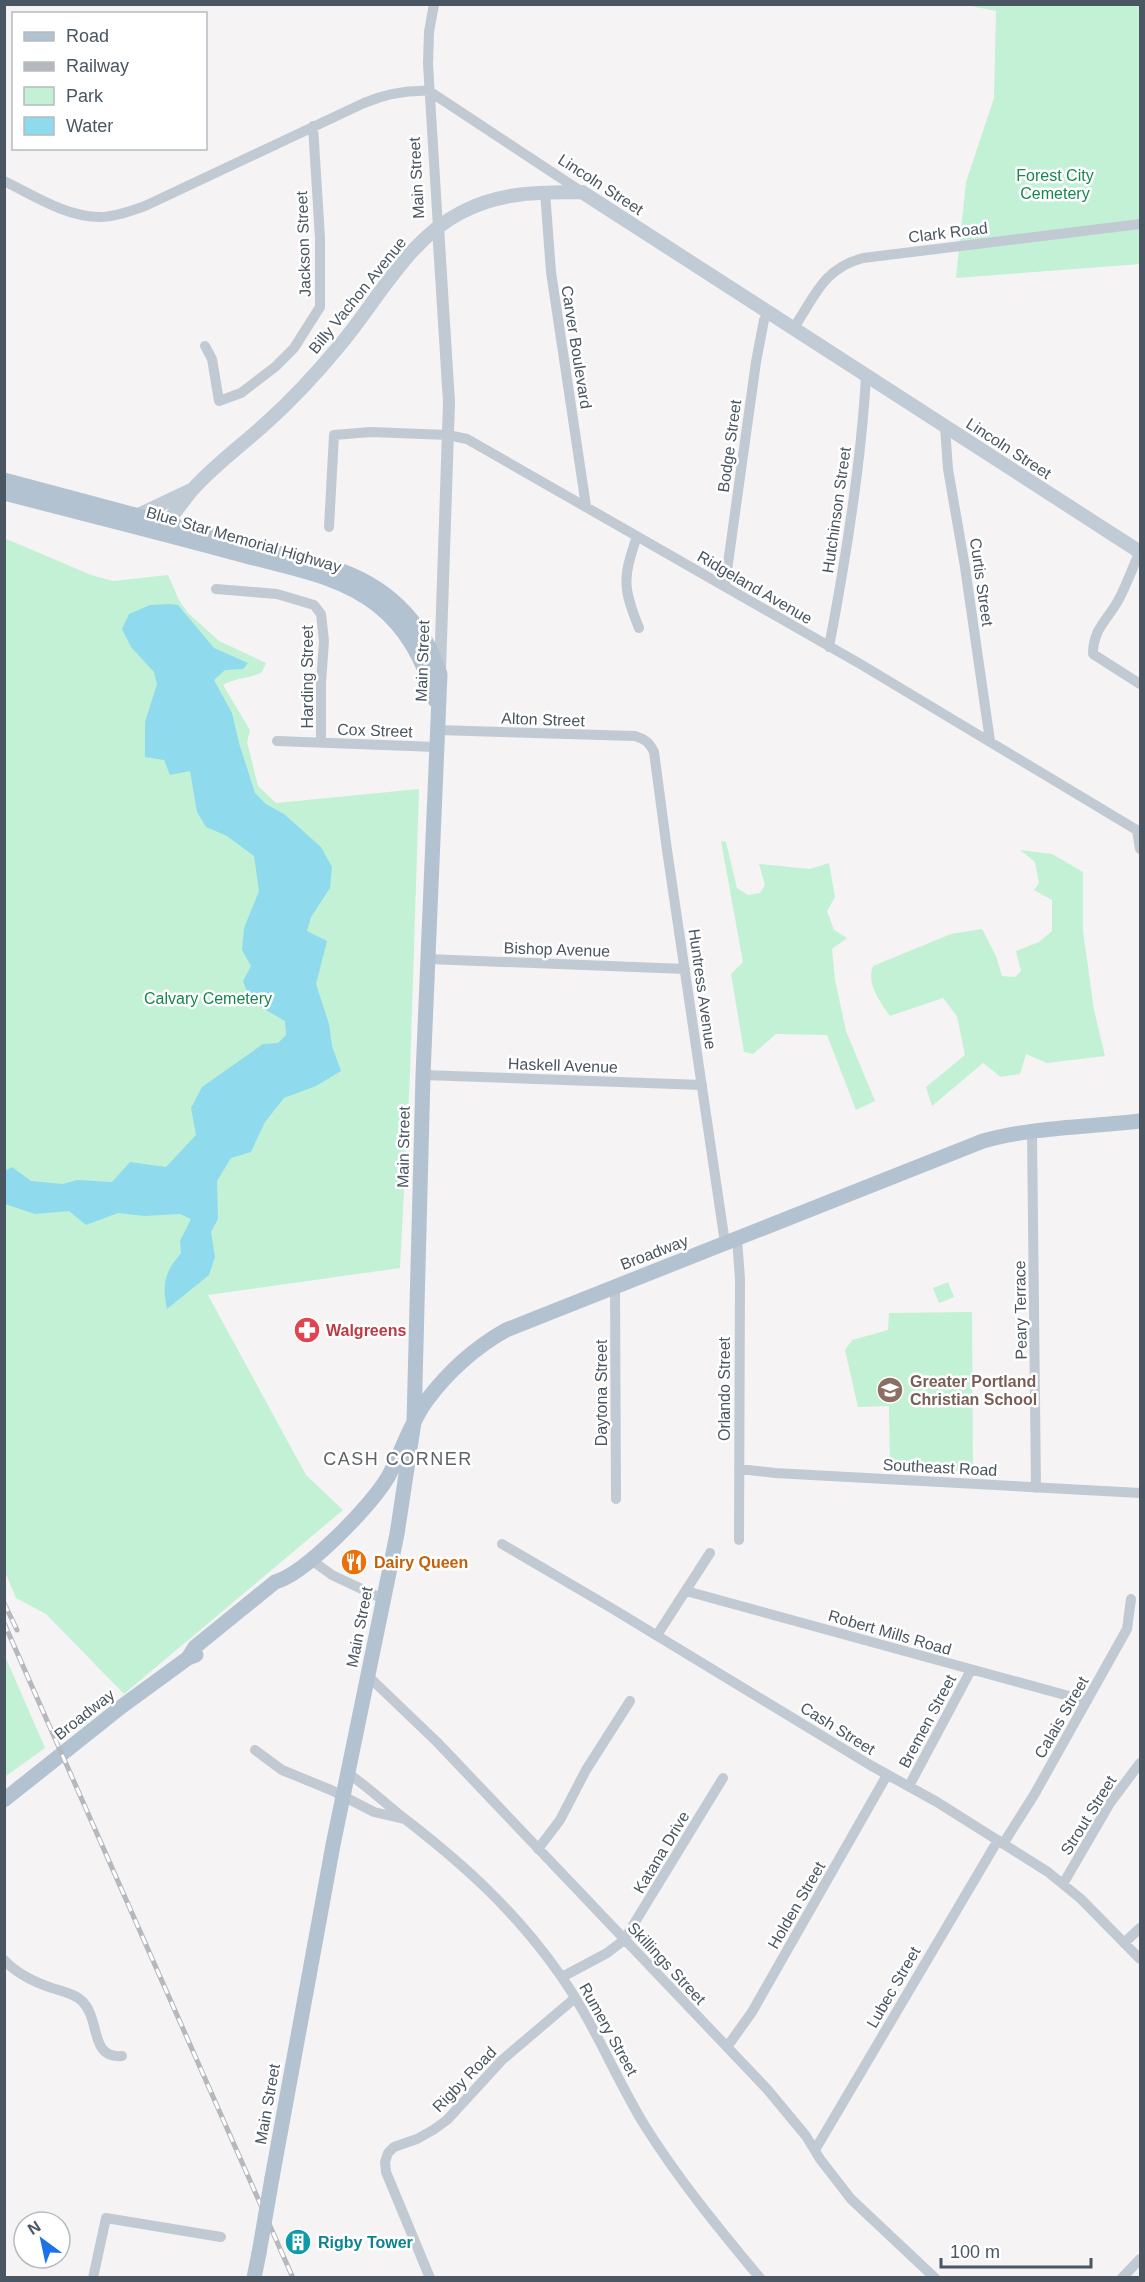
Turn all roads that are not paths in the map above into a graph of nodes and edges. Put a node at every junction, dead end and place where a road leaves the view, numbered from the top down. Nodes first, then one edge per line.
1 (434, 4) edge
2 (429, 91) junction
3 (313, 126) junction
4 (4, 181) edge
5 (545, 192) junction
6 (582, 192) junction
7 (1140, 224) edge
8 (438, 227) junction
9 (768, 313) junction
10 (793, 329) junction
11 (205, 346) dead end
12 (866, 376) junction
13 (945, 427) junction
14 (448, 435) junction
15 (4, 480) edge
16 (193, 489) junction
17 (4, 493) edge
18 (586, 506) junction
19 (136, 516) junction
20 (329, 526) dead end
21 (161, 528) junction
22 (637, 536) junction
23 (1140, 551) edge
24 (725, 585) junction
25 (216, 589) dead end
26 (639, 627) dead end
27 (829, 647) junction
28 (440, 674) junction
29 (1140, 684) edge
30 (437, 725) junction
31 (277, 741) dead end
32 (647, 741) joint
33 (990, 741) junction
34 (321, 743) junction
35 (436, 747) junction
36 (1139, 831) edge
37 (1140, 849) edge
38 (428, 959) junction
39 (685, 969) junction
40 (423, 1075) junction
41 (702, 1085) junction
42 (1140, 1121) edge
43 (1032, 1132) junction
44 (731, 1241) junction
45 (615, 1287) junction
46 (414, 1422) junction
47 (739, 1469) junction
48 (1036, 1488) junction
49 (1140, 1493) edge
50 (616, 1499) dead end
51 (739, 1540) dead end
52 (502, 1544) dead end
53 (710, 1553) dead end
54 (310, 1559) junction
55 (686, 1591) junction
56 (383, 1599) junction
57 (1131, 1599) dead end
58 (657, 1635) junction
59 (971, 1671) junction
60 (368, 1676) junction
61 (630, 1701) dead end
62 (1087, 1701) junction
63 (255, 1750) dead end
64 (1140, 1763) edge
65 (348, 1774) junction
66 (887, 1775) junction
67 (723, 1778) dead end
68 (909, 1786) junction
69 (344, 1796) junction
70 (4, 1800) edge
71 (405, 1819) junction
72 (1001, 1842) junction
73 (538, 1849) junction
74 (1063, 1884) junction
75 (1140, 1928) edge
76 (624, 1940) junction
77 (1124, 1943) junction
78 (1140, 1959) edge
79 (4, 1960) edge
80 (562, 1977) junction
81 (575, 1998) junction
82 (727, 2047) junction
83 (122, 2056) dead end
84 (815, 2150) junction
85 (221, 2237) dead end
86 (1140, 2259) edge
87 (93, 2277) edge
88 (254, 2277) edge
89 (430, 2277) edge
90 (760, 2277) edge
91 (935, 2277) edge
92 (1122, 2277) edge

1 - 2 street, Main Street
2 - 3 street
2 - 6 street, Lincoln Street
2 - 8 street, Main Street
3 - 4 street
3 - 11 street, Jackson Street
5 - 6 main road, Billy Vachon Avenue
5 - 8 main road, Billy Vachon Avenue
5 - 18 street, Carver Boulevard
6 - 9 main road, Lincoln Street
7 - 10 street, Clark Road
8 - 14 street, Main Street
8 - 16 main road, Billy Vachon Avenue
9 - 10 main road, Lincoln Street
9 - 24 street, Bodge Street
10 - 12 main road, Lincoln Street
12 - 13 main road, Lincoln Street
12 - 27 street, Hutchinson Street
13 - 23 main road, Lincoln Street
13 - 33 street, Curtis Street
14 - 18 street, Ridgeland Avenue
14 - 20 street, Ridgeland Avenue
14 - 28 street, Main Street
15 - 19 main road, Blue Star Memorial Highway
16 - 19 main road, Billy Vachon Avenue
16 - 21 main road, Billy Vachon Avenue
17 - 21 main road, Blue Star Memorial Highway
18 - 22 street, Ridgeland Avenue
19 - 21 main road, Blue Star Memorial Highway
21 - 28 main road, Blue Star Memorial Highway
21 - 30 main road, Blue Star Memorial Highway
22 - 24 street, Ridgeland Avenue
22 - 26 street
23 - 29 street
24 - 27 street, Ridgeland Avenue
25 - 34 street, Harding Street
27 - 33 street, Ridgeland Avenue
28 - 30 main road, Main Street
30 - 32 street, Alton Street
30 - 35 main road, Main Street
31 - 34 street, Cox Street
32 - 39 street, Huntress Avenue
33 - 36 street, Ridgeland Avenue
34 - 35 street, Cox Street
35 - 38 main road, Main Street
36 - 37 street
38 - 39 street, Bishop Avenue
38 - 40 main road, Main Street
39 - 41 street, Huntress Avenue
40 - 41 street, Haskell Avenue
40 - 46 main road, Main Street
41 - 44 street, Huntress Avenue
42 - 43 main road, Broadway
43 - 44 main road, Broadway
43 - 48 street, Peary Terrace
44 - 45 main road, Broadway
44 - 47 street, Orlando Street
45 - 46 main road, Broadway
45 - 50 street, Daytona Street
46 - 54 main road, Broadway
46 - 56 main road, Main Street
47 - 48 street, Southeast Road
47 - 51 street, Orlando Street
48 - 49 street, Southeast Road
52 - 58 street, Cash Street
53 - 55 street
54 - 56 street
54 - 70 main road, Broadway
55 - 58 street
55 - 59 street, Robert Mills Road
56 - 60 main road, Main Street
57 - 62 street, Calais Street
58 - 66 street, Cash Street
59 - 62 street, Robert Mills Road
59 - 68 street, Bremen Street
60 - 65 main road, Main Street
60 - 73 street, Skillings Street
61 - 73 street
62 - 72 street, Calais Street
63 - 69 street, Rumery Street
64 - 74 street, Strout Street
65 - 69 main road, Main Street
65 - 71 street, Rumery Street
66 - 68 street, Cash Street
66 - 82 street, Holden Street
67 - 76 street, Katana Drive
68 - 72 street, Cash Street
69 - 71 street, Rumery Street
69 - 88 main road, Main Street, bridge
71 - 80 street, Rumery Street
72 - 74 street, Cash Street
72 - 84 street, Lubec Street
73 - 76 street, Skillings Street
74 - 77 street, Cash Street
75 - 77 street
76 - 80 street, Katana Drive
76 - 82 street, Skillings Street
77 - 78 street, Cash Street
79 - 83 street
80 - 81 street, Rumery Street
81 - 89 street, Rigby Road
81 - 90 street, Rumery Street
82 - 84 street, Skillings Street
84 - 91 street, Skillings Street
85 - 87 street
86 - 92 street

